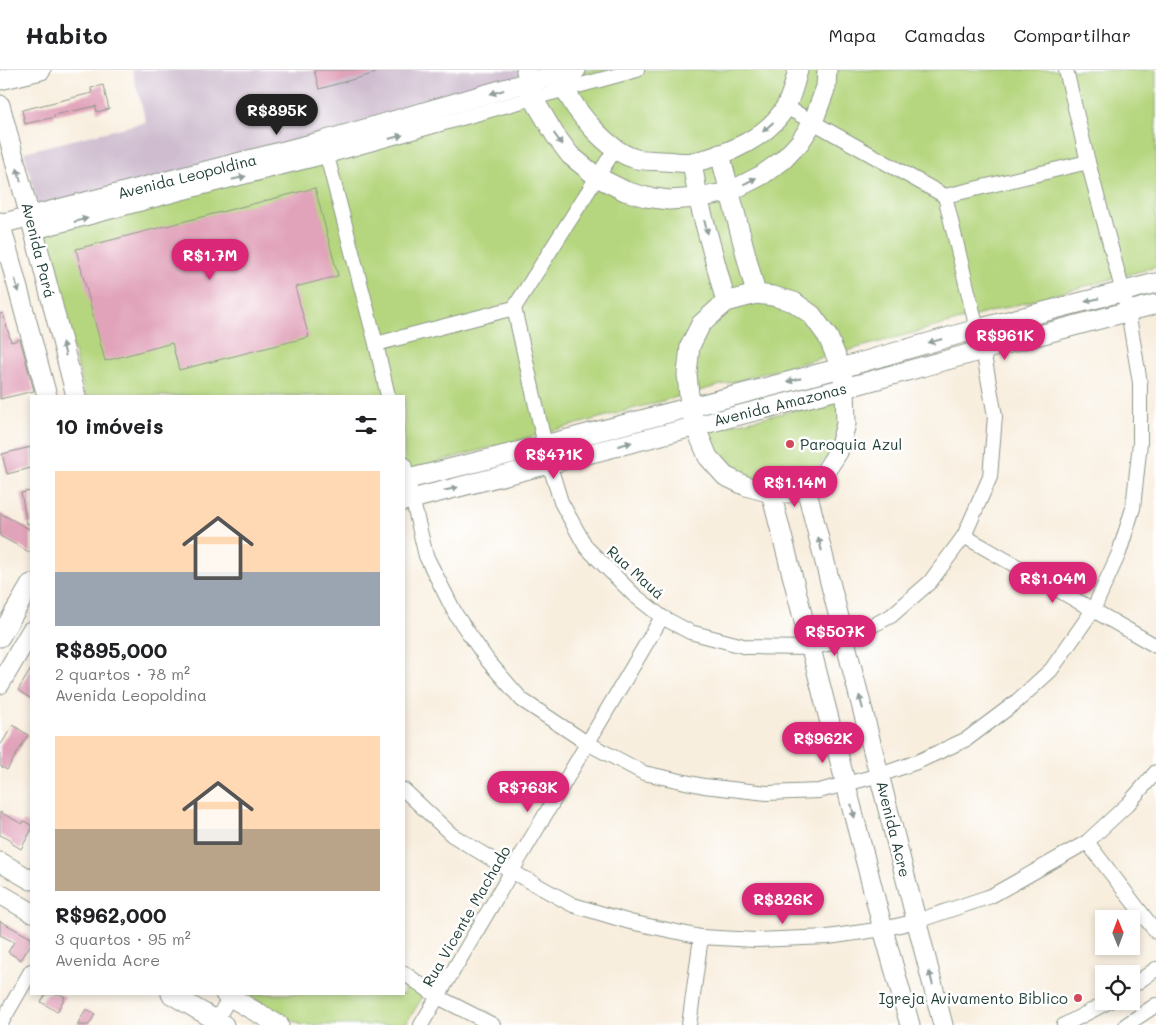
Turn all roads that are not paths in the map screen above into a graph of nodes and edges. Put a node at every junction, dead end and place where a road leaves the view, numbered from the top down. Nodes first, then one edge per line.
1 (41, 70) edge
2 (638, 70) edge
3 (798, 70) edge
4 (827, 70) edge
5 (1066, 70) edge
6 (565, 76) edge
7 (0, 80) edge
8 (529, 83) edge
9 (0, 105) edge
10 (786, 107) junction
11 (812, 122) junction
12 (615, 149) junction
13 (720, 154) junction
14 (327, 156) junction
15 (692, 162) junction
16 (1088, 162) junction
17 (597, 177) junction
18 (729, 192) junction
19 (945, 196) junction
20 (698, 198) junction
21 (32, 224) junction
22 (1, 231) edge
23 (1156, 283) edge
24 (1123, 292) junction
25 (756, 294) junction
26 (726, 302) junction
27 (1156, 304) edge
28 (514, 308) junction
29 (1128, 311) junction
30 (977, 329) junction
31 (376, 344) junction
32 (983, 350) junction
33 (841, 368) junction
34 (845, 388) junction
35 (47, 395) edge
36 (76, 395) edge
37 (388, 395) edge
38 (690, 406) junction
39 (695, 426) junction
40 (545, 445) junction
41 (549, 464) junction
42 (405, 474) edge
43 (806, 488) junction
44 (771, 493) junction
45 (408, 500) edge
46 (964, 536) junction
47 (30, 586) edge
48 (1093, 610) junction
49 (662, 617) junction
50 (30, 633) edge
51 (0, 637) edge
52 (844, 640) junction
53 (1156, 646) edge
54 (811, 648) junction
55 (0, 684) edge
56 (587, 743) junction
57 (1156, 772) edge
58 (880, 775) junction
59 (846, 784) junction
60 (405, 791) edge
61 (1087, 842) junction
62 (0, 862) edge
63 (510, 872) junction
64 (30, 879) edge
65 (0, 894) edge
66 (30, 911) edge
67 (917, 921) junction
68 (883, 930) junction
69 (1156, 932) edge
70 (701, 937) junction
71 (1156, 968) edge
72 (30, 973) edge
73 (405, 974) edge
74 (1140, 980) edge
75 (173, 995) edge
76 (228, 995) edge
77 (438, 997) junction
78 (1156, 1005) edge
79 (1095, 1009) edge
80 (218, 1024) edge
81 (0, 1025) edge
82 (279, 1025) edge
83 (420, 1025) edge
84 (493, 1025) edge
85 (688, 1025) edge
86 (910, 1025) edge
87 (943, 1025) edge
88 (1064, 1025) edge
89 (1126, 1025) edge

1 - 7 street
2 - 6 street
3 - 10 street
4 - 11 street
5 - 16 street
6 - 8 street, Avenida Leopoldina
6 - 12 street
14 -> 8 street
8 -> 17 street
8 -> 21 street, Avenida Leopoldina
21 -> 9 street, Avenida Pará
10 - 11 street
10 -> 13 street
18 -> 11 street
11 - 19 street
12 - 15 street
12 - 17 street
13 - 15 street
13 - 18 street
21 -> 14 street
14 - 31 street
15 - 20 street
16 - 19 street
16 - 24 street
17 - 20 street
17 - 28 street
18 - 20 street
18 - 25 street
19 - 30 street, Rua Mauá
20 -> 26 street
21 - 22 street, Avenida Leopoldina
36 -> 21 street, Avenida Pará
22 -> 35 street, Avenida Pará
23 - 24 street, Avenida Amazonas
24 - 29 street
24 -> 30 street, Avenida Amazonas
25 - 26 street
25 - 33 street
26 - 38 street
27 - 29 street, Avenida Amazonas
28 - 31 street
28 - 40 street, Rua Mauá
29 - 32 street, Avenida Amazonas
29 - 48 street
30 - 32 street, Rua Mauá
30 -> 33 street, Avenida Amazonas
31 - 37 street
32 - 34 street, Avenida Amazonas
32 - 46 street, Rua Mauá
33 - 34 street
33 -> 38 street, Avenida Amazonas
34 - 39 street, Avenida Amazonas
34 - 43 street
38 - 39 street
38 - 40 street, Avenida Amazonas
41 -> 39 street, Avenida Amazonas
39 - 44 street
40 - 41 street, Rua Mauá
40 - 42 street, Avenida Amazonas
45 -> 41 street, Avenida Amazonas
41 - 49 street, Rua Mauá
42 - 45 street
43 - 44 street
52 -> 43 street, Avenida Acre
44 - 54 street
45 - 56 street
46 - 48 street
46 - 52 street, Rua Mauá
47 - 51 street
48 - 53 street
48 - 58 street
49 - 54 street, Rua Mauá
49 - 56 street, Rua Vicente Machado
50 - 55 street
52 - 54 street, Rua Mauá
58 -> 52 street, Avenida Acre
54 - 59 street
56 - 59 street
56 - 63 street, Rua Vicente Machado
57 - 61 street
58 - 59 street
58 - 67 street, Avenida Acre
59 -> 68 street
60 - 63 street
61 - 67 street
61 - 69 street
62 - 64 street
63 - 70 street
63 - 77 street, Rua Vicente Machado
65 - 66 street
67 - 68 street
87 -> 67 street, Avenida Acre
68 - 70 street
68 - 86 street
70 - 85 street
71 - 74 street
72 - 81 street
73 - 77 street
75 - 80 street
76 - 80 street
76 - 82 street
77 - 83 street, Rua Vicente Machado
77 - 84 street
78 - 89 street
79 - 88 street

